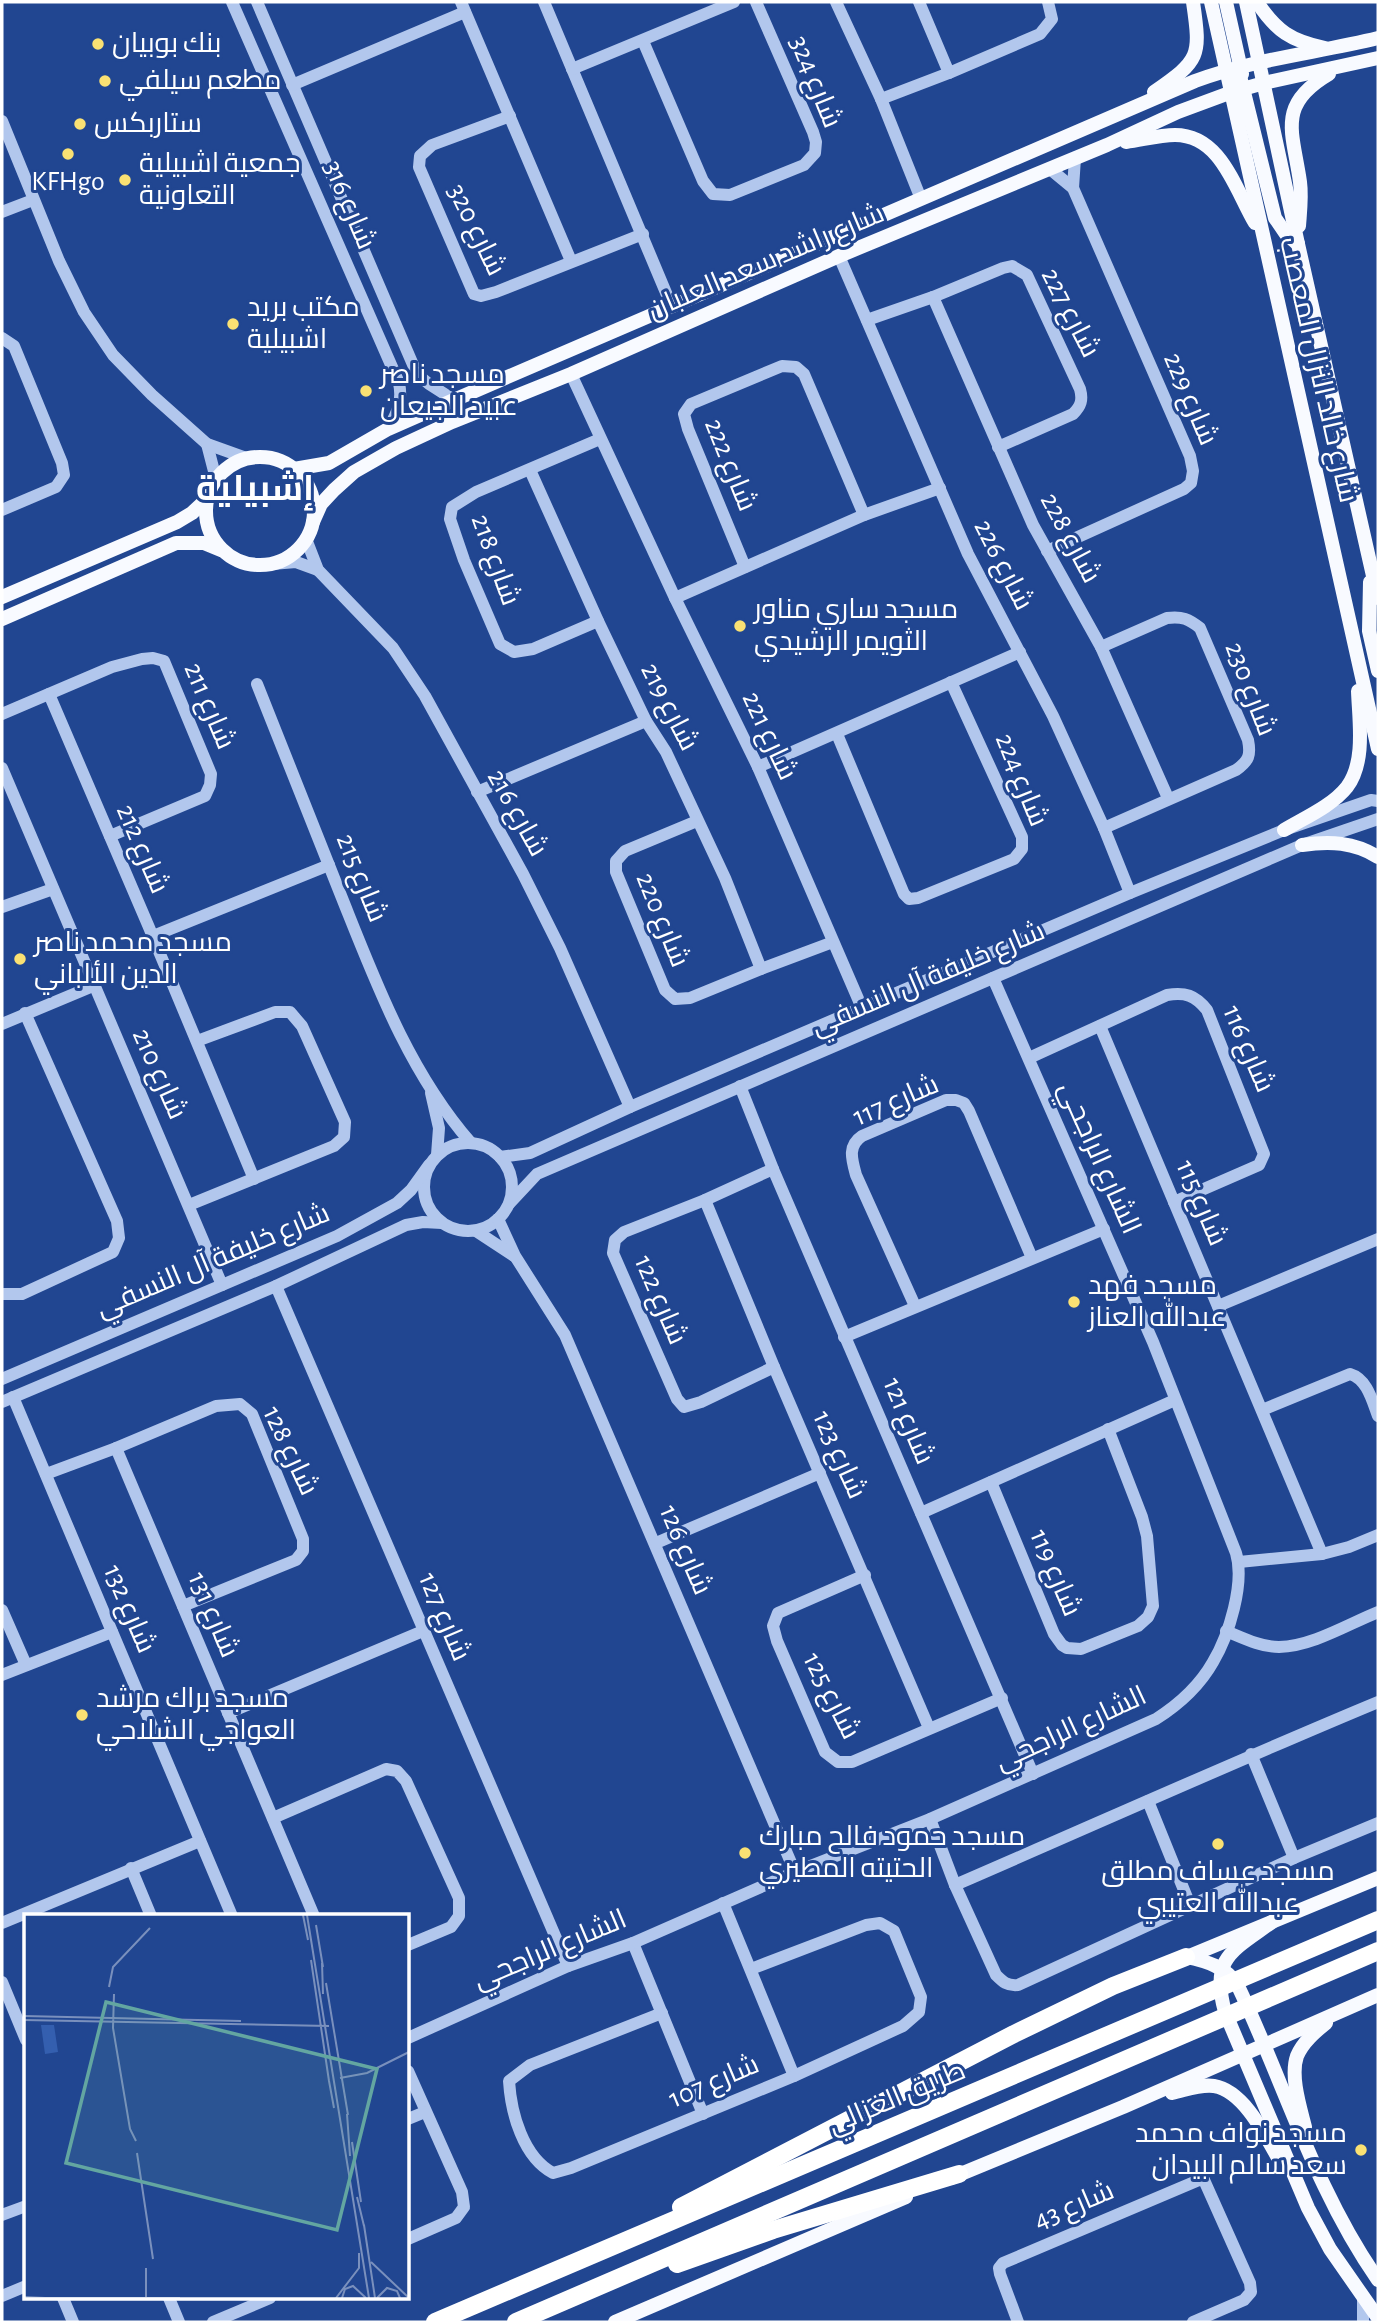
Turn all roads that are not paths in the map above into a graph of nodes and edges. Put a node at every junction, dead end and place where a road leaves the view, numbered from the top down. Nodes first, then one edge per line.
1 (232, 2) edge
2 (257, 2) edge
3 (544, 2) edge
4 (734, 2) edge
5 (756, 2) edge
6 (836, 2) edge
7 (919, 2) edge
8 (1048, 2) edge
9 (1193, 2) edge
10 (1211, 2) edge
11 (1226, 2) edge
12 (1246, 2) edge
13 (1257, 2) edge
14 (463, 7) edge
15 (1378, 38) edge
16 (643, 41) junction
17 (1333, 50) junction
18 (1378, 58) edge
19 (1259, 62) junction
20 (1234, 67) junction
21 (1339, 68) junction
22 (572, 69) junction
23 (949, 73) junction
24 (1264, 83) junction
25 (292, 85) junction
26 (1238, 91) junction
27 (881, 99) junction
28 (1124, 113) junction
29 (510, 116) junction
30 (2, 121) edge
31 (1107, 145) junction
32 (1075, 158) junction
33 (1050, 169) junction
34 (1073, 188) junction
35 (921, 199) junction
36 (33, 200) junction
37 (2, 212) edge
38 (643, 234) junction
39 (1262, 234) junction
40 (1298, 244) junction
41 (839, 256) junction
42 (571, 261) junction
43 (933, 297) junction
44 (672, 307) junction
45 (867, 320) junction
46 (2, 338) edge
47 (571, 373) junction
48 (417, 374) junction
49 (399, 383) junction
50 (454, 400) junction
51 (388, 429) junction
52 (600, 439) junction
53 (207, 444) junction
54 (998, 447) junction
55 (246, 458) junction
56 (294, 469) junction
57 (530, 470) junction
58 (216, 478) junction
59 (940, 488) junction
60 (206, 500) junction
61 (2, 510) edge
62 (864, 515) junction
63 (313, 522) junction
64 (306, 539) junction
65 (223, 551) junction
66 (1046, 551) junction
67 (272, 564) junction
68 (1370, 564) junction
69 (745, 567) junction
70 (318, 569) junction
71 (2, 597) edge
72 (675, 598) junction
73 (1378, 598) edge
74 (2, 619) edge
75 (598, 621) junction
76 (1101, 647) junction
77 (1020, 652) junction
78 (1357, 658) junction
79 (1378, 671) edge
80 (951, 682) junction
81 (257, 684) dead end
82 (49, 694) junction
83 (2, 714) edge
84 (646, 720) junction
85 (837, 734) junction
86 (1378, 749) edge
87 (758, 767) junction
88 (2, 768) edge
89 (477, 792) junction
90 (1168, 798) junction
91 (1378, 801) edge
92 (1378, 819) edge
93 (697, 821) junction
94 (1104, 828) junction
95 (1284, 830) junction
96 (110, 836) junction
97 (1302, 845) junction
98 (1378, 857) edge
99 (329, 865) junction
100 (53, 889) junction
101 (1130, 893) junction
102 (2, 907) edge
103 (153, 936) junction
104 (834, 942) junction
105 (761, 969) junction
106 (993, 978) junction
107 (93, 986) junction
108 (862, 1008) junction
109 (25, 1013) junction
110 (2, 1024) edge
111 (1100, 1026) junction
112 (197, 1041) junction
113 (1029, 1058) junction
114 (430, 1086) junction
115 (740, 1086) junction
116 (631, 1107) junction
117 (471, 1143) junction
118 (500, 1157) junction
119 (433, 1160) junction
120 (773, 1169) junction
121 (254, 1179) junction
122 (705, 1200) junction
123 (1174, 1202) junction
124 (189, 1205) junction
125 (509, 1205) junction
126 (498, 1219) junction
127 (442, 1223) junction
128 (1104, 1228) junction
129 (475, 1231) junction
130 (1378, 1239) edge
131 (515, 1256) junction
132 (1031, 1258) junction
133 (222, 1285) junction
134 (276, 1286) junction
135 (2, 1294) edge
136 (915, 1306) junction
137 (1218, 1306) junction
138 (118, 1329) junction
139 (844, 1337) junction
140 (126, 1350) junction
141 (774, 1367) junction
142 (2, 1379) edge
143 (8, 1400) edge
144 (1175, 1400) junction
145 (1262, 1410) junction
146 (1378, 1416) edge
147 (1108, 1429) junction
148 (116, 1448) junction
149 (820, 1473) junction
150 (46, 1474) junction
151 (990, 1482) junction
152 (921, 1513) junction
153 (1378, 1535) edge
154 (656, 1543) junction
155 (1322, 1553) junction
156 (1239, 1562) junction
157 (865, 1575) junction
158 (183, 1606) junction
159 (2, 1610) edge
160 (1378, 1612) edge
161 (423, 1631) junction
162 (1226, 1631) junction
163 (112, 1632) junction
164 (26, 1665) junction
165 (2, 1675) edge
166 (1002, 1698) junction
167 (1378, 1702) edge
168 (228, 1713) junction
169 (929, 1728) junction
170 (1251, 1754) junction
171 (1033, 1774) junction
172 (1149, 1801) junction
173 (273, 1818) junction
174 (930, 1819) junction
175 (1378, 1823) edge
176 (200, 1841) junction
177 (1294, 1858) junction
178 (131, 1868) junction
179 (795, 1872) junction
180 (1378, 1878) edge
181 (955, 1885) junction
182 (723, 1903) junction
183 (1190, 1905) junction
184 (150, 1914) edge
185 (231, 1914) edge
186 (313, 1914) edge
187 (1378, 1920) edge
188 (2, 1923) edge
189 (1272, 1923) junction
190 (633, 1942) junction
191 (410, 1944) edge
192 (1378, 1951) edge
193 (1186, 1957) junction
194 (568, 1966) junction
195 (751, 1969) junction
196 (1222, 1970) junction
197 (2, 1982) edge
198 (1378, 1995) edge
199 (662, 2013) junction
200 (1336, 2013) junction
201 (24, 2035) edge
202 (410, 2037) edge
203 (1262, 2042) junction
204 (1242, 2051) junction
205 (410, 2076) edge
206 (794, 2076) junction
207 (1123, 2106) junction
208 (425, 2112) junction
209 (703, 2114) junction
210 (410, 2118) edge
211 (1316, 2172) junction
212 (959, 2174) junction
213 (1308, 2207) junction
214 (24, 2209) edge
215 (2, 2215) edge
216 (410, 2238) edge
217 (588, 2258) junction
218 (1378, 2280) edge
219 (24, 2287) edge
220 (593, 2288) junction
221 (2, 2296) edge
222 (1363, 2296) junction
223 (64, 2300) edge
224 (170, 2300) edge
225 (265, 2300) edge
226 (1378, 2318) edge
227 (73, 2322) edge
228 (179, 2322) edge
229 (213, 2322) edge
230 (435, 2322) edge
231 (516, 2322) edge
232 (615, 2322) edge
233 (1018, 2322) edge
234 (1193, 2322) edge
235 (1363, 2322) edge

1 - 49 street, شارع 316
2 - 25 street, شارع 316
3 - 22 street
4 - 16 street
5 - 16 street, شارع 324
6 - 27 street
7 - 23 street
8 - 23 street
9 - 28 main road
10 - 20 main road, شارع خالد النزال المعصب
11 - 20 main road
12 - 19 main road, شارع خالد النزال المعصب
13 - 17 main road
14 - 25 street
14 - 29 street
15 - 17 main road, شارع راشد سعد العلبان
16 - 22 street
17 - 19 main road, شارع راشد سعد العلبان
18 - 21 main road
19 - 20 main road, شارع راشد سعد العلبان
19 - 24 main road, شارع خالد النزال المعصب
20 - 24 main road
20 - 26 main road, شارع خالد النزال المعصب
20 - 28 main road, شارع راشد سعد العلبان
21 - 24 main road, شارع راشد سعد العلبان
21 - 40 main road
22 - 38 street
23 - 27 street
24 - 26 main road, شارع راشد سعد العلبان
24 - 40 main road, شارع خالد النزال المعصب
25 - 48 street, شارع 316
26 - 31 main road, شارع راشد سعد العلبان
26 - 39 main road, شارع خالد النزال المعصب
26 - 40 main road
27 - 35 street
28 - 35 main road, شارع راشد سعد العلبان
29 - 42 street
29 - 42 street, شارع 320
30 - 36 street
31 - 32 main road, شارع راشد سعد العلبان
31 - 39 main road
32 - 33 main road, شارع راشد سعد العلبان
32 - 34 street, شارع 229
33 - 34 street, شارع 229
33 - 41 main road, شارع راشد سعد العلبان
34 - 66 street, شارع 229
35 - 44 main road, شارع راشد سعد العلبان
36 - 37 street
36 - 53 street
38 - 42 street, شارع 320
38 - 44 street
39 - 78 main road, شارع خالد النزال المعصب
40 - 68 main road, شارع خالد النزال المعصب
41 - 45 street, شارع 226
41 - 47 main road, شارع راشد سعد العلبان
43 - 45 street, شارع 227
43 - 54 street, شارع 228
43 - 54 street, شارع 227
44 - 50 main road, شارع راشد سعد العلبان
45 - 59 street, شارع 226
46 - 61 street
47 - 52 street, شارع 221
47 - 63 main road, شارع راشد سعد العلبان
48 - 49 street
48 - 50 street
49 - 51 street, شارع 316
50 - 51 main road, شارع راشد سعد العلبان
51 - 56 main road, شارع راشد سعد العلبان
52 - 57 street, شارع 218
52 - 72 street, شارع 221
53 - 55 street
53 - 58 street
54 - 66 street, شارع 228
55 - 56 main road
55 - 58 main road
56 - 63 main road
57 - 75 street, شارع 219
57 - 75 street, شارع 218
58 - 60 main road
59 - 62 street
59 - 77 street, شارع 226
60 - 65 main road
60 - 71 main road
62 - 69 street
62 - 69 street, شارع 222
63 - 64 main road
64 - 67 main road
64 - 70 street, شارع 216
65 - 67 main road
65 - 74 main road
66 - 76 street, شارع 228
67 - 70 street
68 - 73 main road, شارع خالد النزال المعصب
68 - 79 main road
69 - 72 street
70 - 89 street, شارع 216
72 - 87 street, شارع 221
75 - 84 street, شارع 219
76 - 90 street, شارع 228
76 - 90 street, شارع 230
77 - 80 street
77 - 94 street, شارع 226
78 - 86 main road, شارع خالد النزال المعصب
78 - 95 main road
80 - 85 street
80 - 85 street, شارع 224
81 - 99 street, شارع 215
82 - 83 street, شارع 211
82 - 96 street, شارع 212
82 - 96 street, شارع 211
84 - 89 street
84 - 93 street, شارع 219
85 - 87 street
87 - 104 street, شارع 221
88 - 100 street, شارع 210
89 - 116 street, شارع 216
90 - 94 street, شارع 230
91 - 95 street, شارع خليفة آل النسفي
92 - 97 street, شارع خليفة آل النسفي
93 - 105 street, شارع 219
93 - 105 street, شارع 220
94 - 101 street, شارع 226
95 - 101 street, شارع خليفة آل النسفي
96 - 103 street, شارع 212
97 - 98 main road
97 - 106 street, شارع خليفة آل النسفي
99 - 103 street
99 - 114 street, شارع 215
100 - 102 street
100 - 107 street, شارع 210
101 - 108 street, شارع خليفة آل النسفي
103 - 112 street, شارع 212
104 - 105 street, شارع 220
104 - 108 street, شارع 221
106 - 113 street, الشارع الراجحي
106 - 115 street, شارع خليفة آل النسفي
107 - 109 street
107 - 124 street, شارع 210
108 - 116 street, شارع خليفة آل النسفي
109 - 110 street
109 - 135 street
111 - 113 street, شارع 116
111 - 123 street, شارع 115
111 - 123 street, شارع 116
112 - 121 street, شارع 212
112 - 121 street
113 - 128 street, الشارع الراجحي
114 - 117 street, شارع 215
114 - 119 street, شارع 215
115 - 120 street, شارع 121
115 - 125 street, شارع خليفة آل النسفي
116 - 118 street, شارع خليفة آل النسفي
117 - 118 street
117 - 119 street
118 - 125 street
119 - 127 street
119 - 133 street, شارع خليفة آل النسفي
120 - 122 street, شارع 122
120 - 139 street, شارع 121
121 - 124 street
122 - 141 street, شارع 123
122 - 141 street, شارع 122
123 - 137 street, شارع 115
124 - 133 street, شارع 210
125 - 126 street
126 - 129 street
126 - 131 street, شارع 126
127 - 129 street
127 - 134 street, شارع خليفة آل النسفي
128 - 132 street
128 - 144 street, الشارع الراجحي
129 - 131 street, شارع 126
130 - 137 street
131 - 154 street, شارع 126
132 - 136 street
132 - 136 street, شارع 117
133 - 138 street, شارع خليفة آل النسفي
134 - 140 street, شارع خليفة آل النسفي
134 - 161 street, شارع 127
136 - 139 street
137 - 145 street, شارع 115
138 - 140 street
138 - 142 street, شارع خليفة آل النسفي
139 - 152 street, شارع 121
140 - 143 street, شارع خليفة آل النسفي
141 - 149 street, شارع 123
143 - 150 street, شارع 132
144 - 147 street
144 - 156 street, الشارع الراجحي
145 - 146 street
145 - 155 street, شارع 115
147 - 151 street
147 - 151 street, شارع 119
148 - 150 street, شارع 128
148 - 158 street, شارع 131
148 - 158 street, شارع 128
149 - 154 street
149 - 157 street, شارع 123
150 - 163 street, شارع 132
151 - 152 street
152 - 166 street, شارع 121
153 - 155 street
154 - 179 street, شارع 126
155 - 156 street
156 - 162 street, الشارع الراجحي
157 - 169 street, شارع 123
157 - 169 street, شارع 125
158 - 168 street, شارع 131
159 - 164 street
160 - 162 street
161 - 168 street
161 - 194 street, شارع 127
162 - 171 street, الشارع الراجحي
163 - 164 street
163 - 176 street, شارع 132
164 - 165 street
166 - 169 street, شارع 125
166 - 171 street, شارع 121
167 - 170 street
168 - 173 street, شارع 131
170 - 172 street
170 - 177 street
171 - 174 street, الشارع الراجحي
172 - 181 street
172 - 183 street
173 - 186 street, شارع 131
173 - 191 street
174 - 179 street, الشارع الراجحي
174 - 181 street
175 - 177 street
176 - 178 street
176 - 185 street, شارع 132
177 - 183 street
178 - 184 street
178 - 188 street
179 - 182 street, الشارع الراجحي
180 - 189 main road
181 - 183 street
182 - 190 street, الشارع الراجحي
182 - 195 street
187 - 217 highway, طريق الغزالي
189 - 193 main road
189 - 196 main road
190 - 194 street, الشارع الراجحي
190 - 199 street
192 - 220 highway, طريق الغزالي
193 - 196 main road
193 - 217 highway
194 - 202 street, الشارع الراجحي
195 - 206 street
195 - 206 street, شارع 107
196 - 203 main road
196 - 204 main road
197 - 201 street
198 - 200 main road
199 - 209 street
199 - 209 street, شارع 107
200 - 203 main road
200 - 211 main road
203 - 204 main road
203 - 211 main road
204 - 207 main road
204 - 213 main road
205 - 208 street
206 - 209 street, شارع 107
207 - 212 main road
207 - 213 main road
208 - 210 street
208 - 216 street
211 - 218 main road
212 - 220 highway
212 - 232 main road
213 - 222 main road
214 - 215 street
217 - 230 highway, طريق الغزالي
219 - 221 street
220 - 231 highway, طريق الغزالي
222 - 226 main road
222 - 235 street
223 - 227 street
224 - 228 street
225 - 229 street
233 - 234 street, شارع 43

